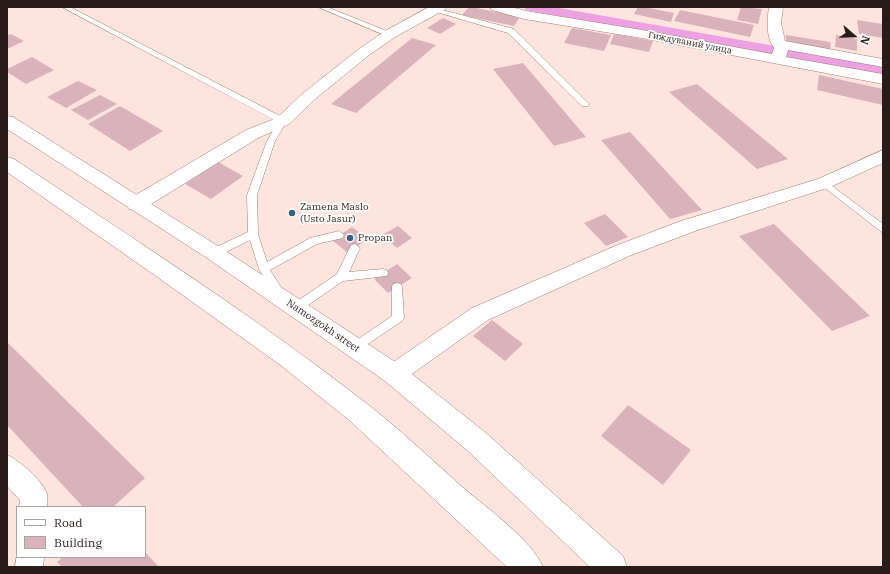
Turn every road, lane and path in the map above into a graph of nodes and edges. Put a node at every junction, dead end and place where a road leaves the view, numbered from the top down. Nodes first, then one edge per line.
1 (65, 7) edge
2 (321, 7) edge
3 (497, 7) edge
4 (776, 7) edge
5 (437, 8) edge
6 (390, 34) junction
7 (779, 52) junction
8 (883, 63) edge
9 (883, 79) edge
10 (585, 104) dead end
11 (283, 121) junction
12 (7, 122) edge
13 (883, 156) edge
14 (7, 163) edge
15 (824, 183) junction
16 (136, 204) junction
17 (883, 228) edge
18 (253, 234) junction
19 (339, 235) dead end
20 (355, 248) dead end
21 (214, 253) junction
22 (264, 269) junction
23 (383, 273) dead end
24 (341, 277) junction
25 (397, 287) dead end
26 (288, 303) junction
27 (355, 347) junction
28 (394, 374) junction
29 (7, 467) edge
30 (33, 506) edge
31 (528, 567) edge
32 (612, 567) edge

1 - 11 lane
2 - 6 lane
3 - 7 street, Гиждуваний улица
4 - 7 street
5 - 6 street
5 - 10 lane
6 - 11 street
7 - 8 street
7 - 9 street, Гиждуваний улица
11 - 16 street
11 - 18 lane
12 - 16 main road, Namozgokh street
13 - 15 street
14 - 31 main road
15 - 17 lane
15 - 28 street
16 - 21 main road, Namozgokh street
18 - 21 lane
18 - 22 lane
19 - 22 lane
20 - 24 lane
21 - 26 main road, Namozgokh street
22 - 26 lane
23 - 24 lane
24 - 26 lane
25 - 27 lane
26 - 27 main road, Namozgokh street
27 - 28 main road, Namozgokh street
28 - 32 main road, Namozgokh street
29 - 30 street

